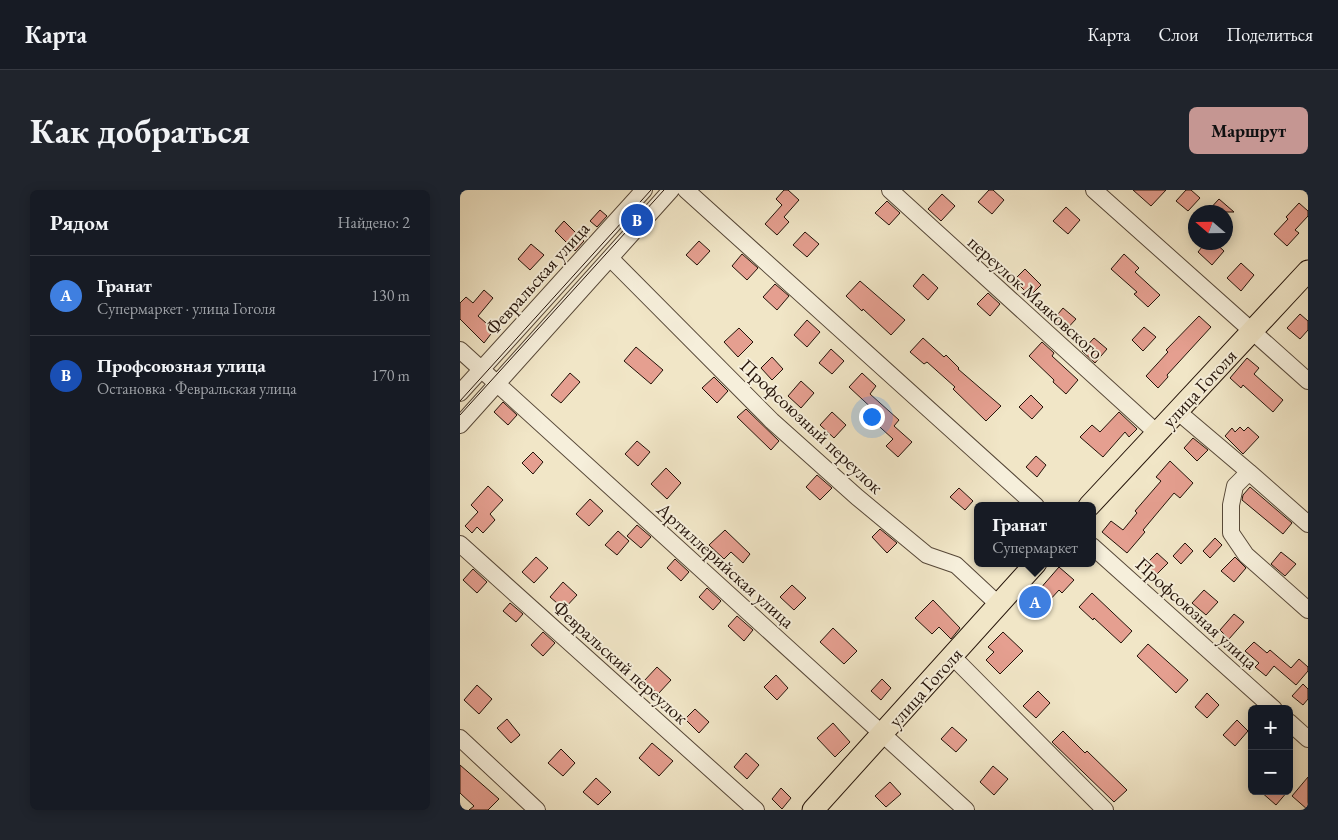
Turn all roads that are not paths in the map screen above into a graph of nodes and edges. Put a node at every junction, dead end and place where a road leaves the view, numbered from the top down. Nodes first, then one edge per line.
1 (644, 190) edge
2 (671, 190) edge
3 (686, 190) edge
4 (890, 190) edge
5 (1094, 190) edge
6 (610, 258) junction
7 (1308, 271) edge
8 (1252, 331) junction
9 (460, 350) edge
10 (481, 370) junction
11 (1308, 381) edge
12 (496, 384) junction
13 (460, 393) edge
14 (1177, 411) junction
15 (460, 425) edge
16 (1156, 434) junction
17 (1249, 472) junction
18 (1032, 502) edge
19 (1093, 502) edge
20 (1308, 524) edge
21 (460, 544) edge
22 (1096, 550) edge
23 (1032, 567) edge
24 (999, 605) junction
25 (1308, 610) edge
26 (952, 656) junction
27 (1270, 705) edge
28 (1293, 726) edge
29 (883, 733) junction
30 (460, 738) edge
31 (1308, 739) edge
32 (537, 810) edge
33 (756, 810) edge
34 (813, 810) edge
35 (966, 810) edge
36 (1105, 810) edge

1 - 10 street, Февральская улица
2 - 6 street
3 - 18 street
4 - 16 street, переулок Маяковского
5 - 8 street
6 - 12 street
6 - 24 street, Профсоюзный переулок
7 - 8 main road, улица Гоголя
8 - 11 street
8 - 14 main road, улица Гоголя
9 - 10 street, Артиллерийская улица
10 - 12 street, Артиллерийская улица
10 - 13 street, Февральская улица
12 - 15 street
12 - 29 street, Артиллерийская улица
14 - 16 main road, улица Гоголя
14 - 17 street
16 - 19 main road, улица Гоголя
17 - 20 street
17 - 25 street
21 - 33 street, Февральский переулок
22 - 27 street, Профсоюзная улица
23 - 24 main road, улица Гоголя
24 - 26 main road, улица Гоголя
26 - 29 main road, улица Гоголя
26 - 36 street
28 - 31 street
29 - 34 main road, улица Гоголя
29 - 35 street, Артиллерийская улица
30 - 32 street

